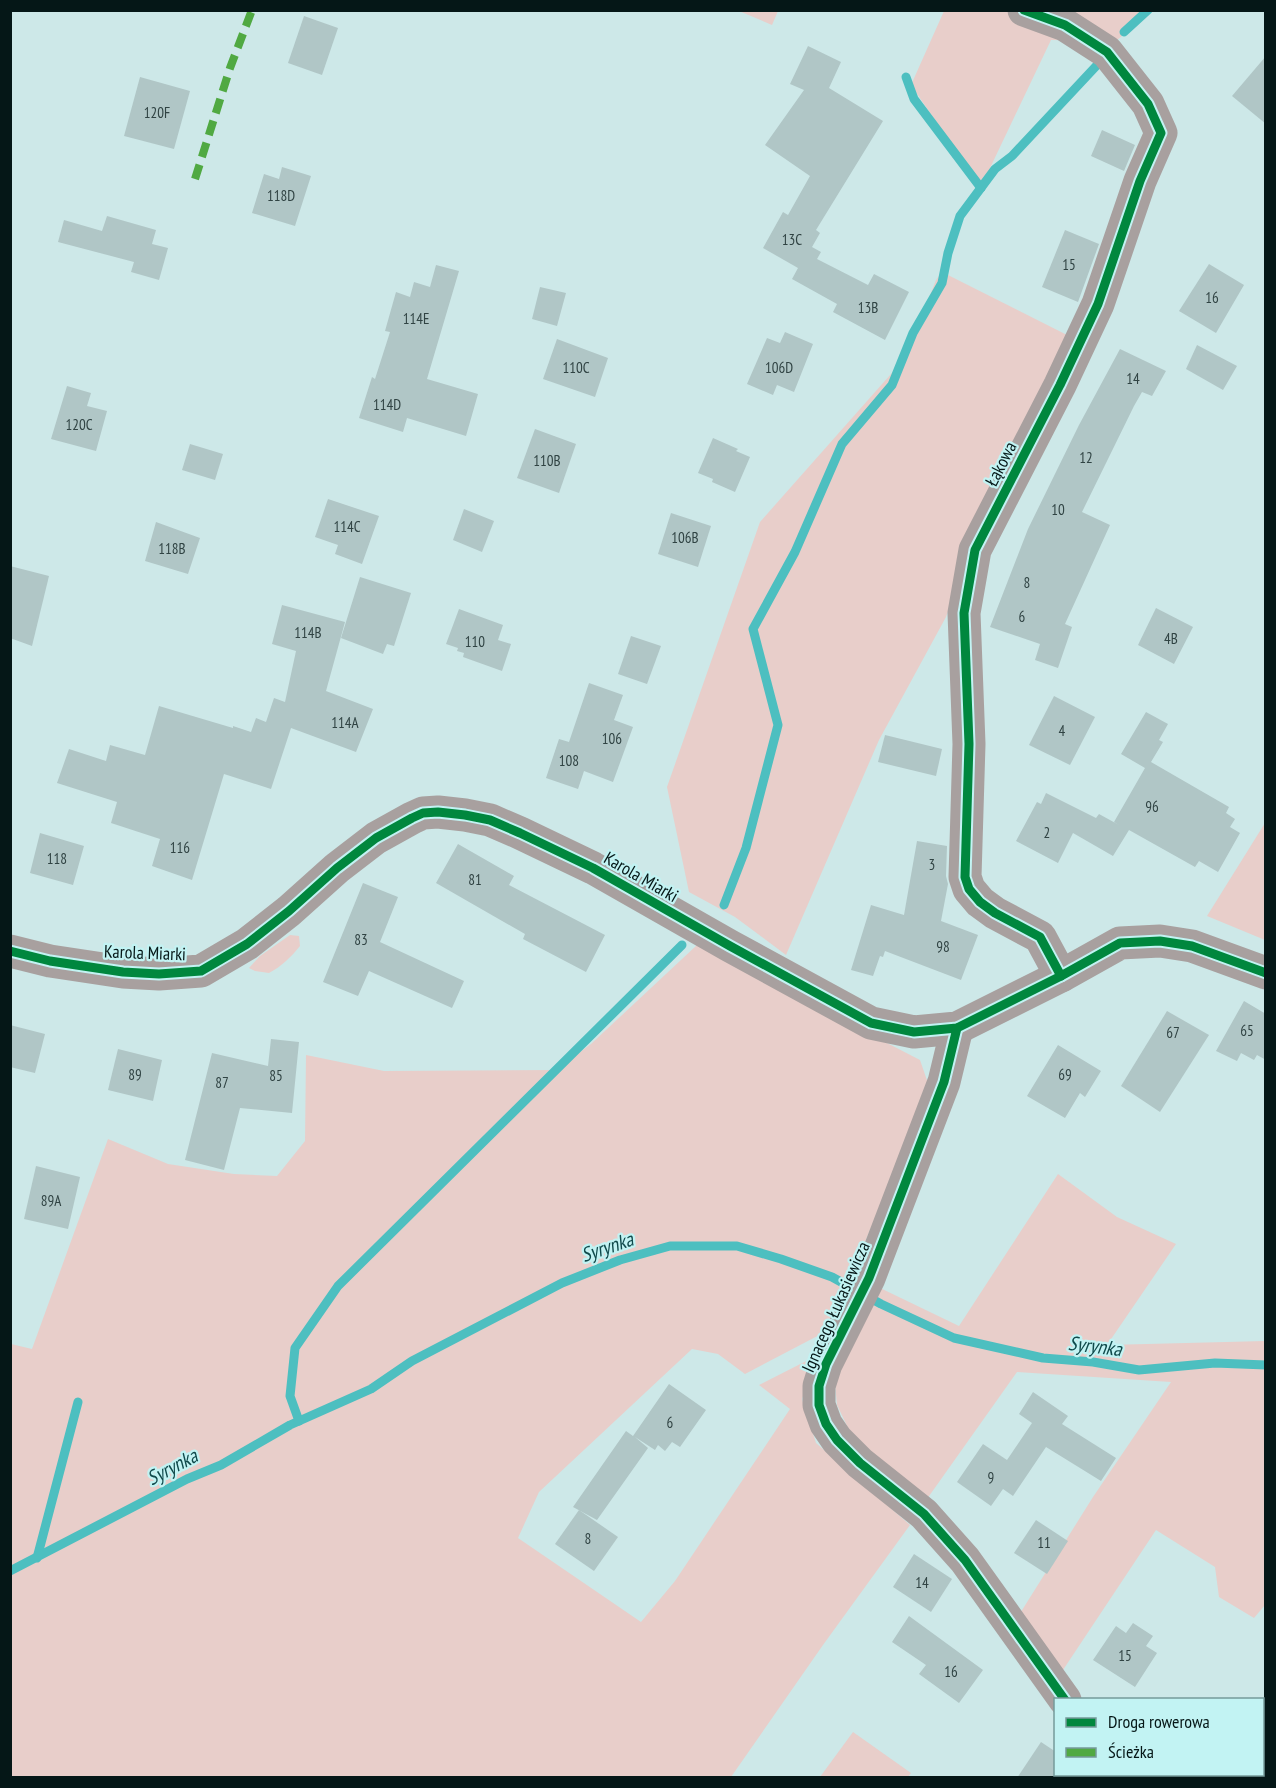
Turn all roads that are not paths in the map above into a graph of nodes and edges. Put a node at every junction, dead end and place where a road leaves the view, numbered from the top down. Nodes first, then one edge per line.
1 (1024, 10) edge
2 (10, 951) edge
3 (1266, 973) edge
4 (1061, 976) junction
5 (957, 1028) junction
6 (1064, 1698) edge

1 - 4 street, Łąkowa
2 - 5 street, Karola Miarki
3 - 4 street, Karola Miarki
4 - 5 street, Karola Miarki
5 - 6 street, Ignacego Łukasiewicza

